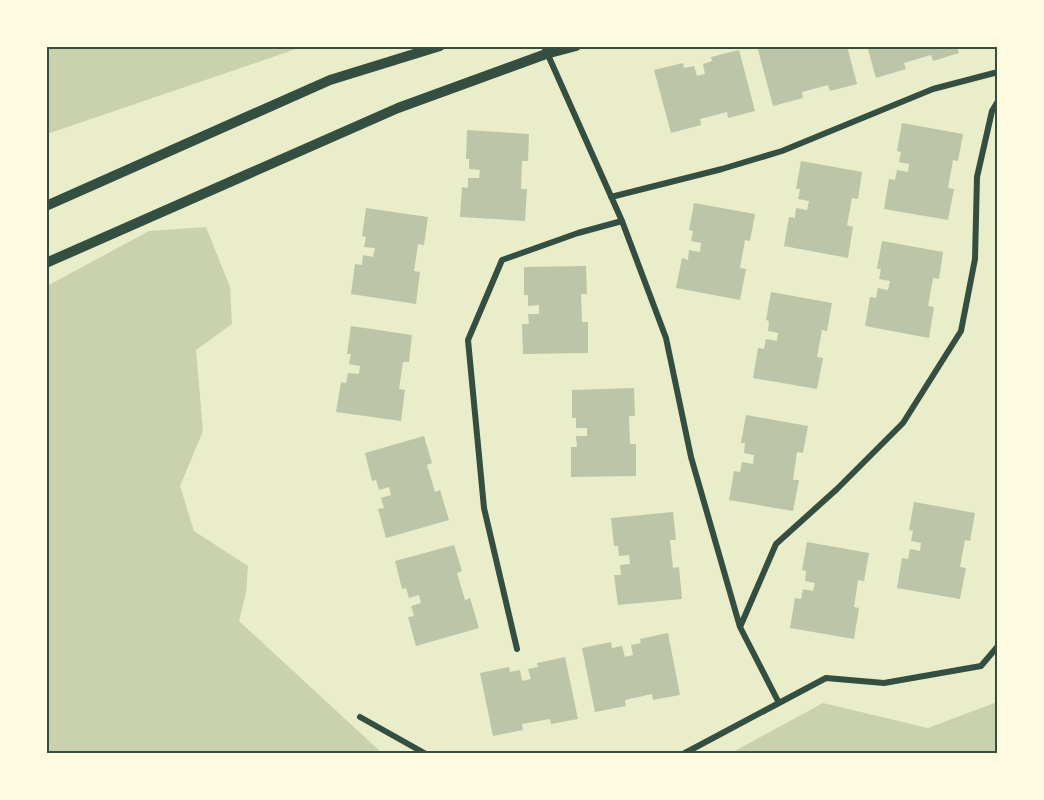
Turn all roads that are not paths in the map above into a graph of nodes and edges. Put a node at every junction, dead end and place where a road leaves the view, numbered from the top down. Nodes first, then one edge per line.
1 (440, 46) edge
2 (576, 46) edge
3 (545, 50) edge
4 (998, 72) edge
5 (998, 101) edge
6 (611, 197) junction
7 (46, 206) edge
8 (622, 221) junction
9 (46, 262) edge
10 (740, 627) junction
11 (998, 646) edge
12 (517, 649) dead end
13 (779, 703) junction
14 (360, 717) dead end
15 (426, 753) edge
16 (683, 753) edge

1 - 7 street
2 - 3 street
3 - 6 street
3 - 9 street
4 - 6 street
5 - 10 street
6 - 8 street
8 - 10 street
8 - 12 street
10 - 13 street
11 - 13 street
13 - 16 street
14 - 15 street

